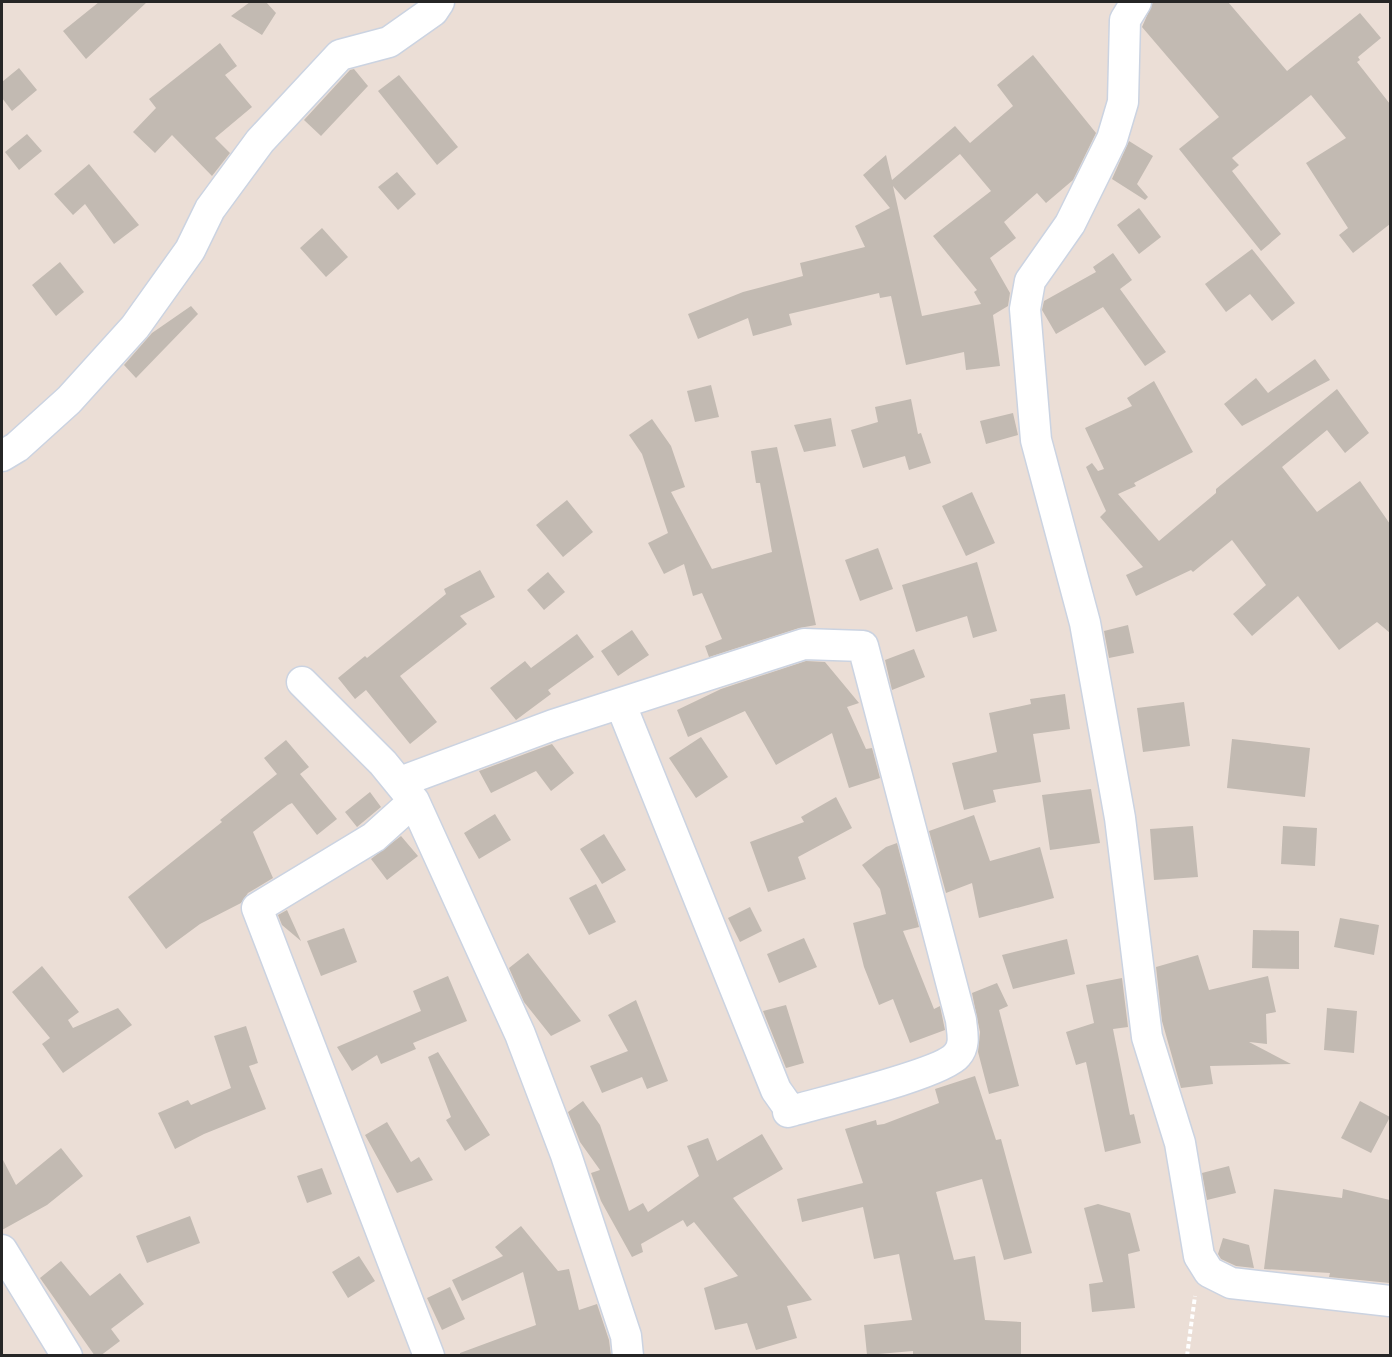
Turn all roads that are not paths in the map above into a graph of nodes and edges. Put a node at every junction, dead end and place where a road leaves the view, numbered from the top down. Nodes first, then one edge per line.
1 (439, 2) edge
2 (1136, 2) edge
3 (2, 456) edge
4 (302, 682) dead end
5 (621, 705) junction
6 (407, 792) junction
7 (2, 1250) edge
8 (1390, 1301) edge
9 (67, 1356) edge
10 (429, 1356) edge
11 (628, 1356) edge

1 - 3 street
2 - 8 street
4 - 6 street
5 - 5 street
5 - 6 street
6 - 10 street
6 - 11 street
7 - 9 street

